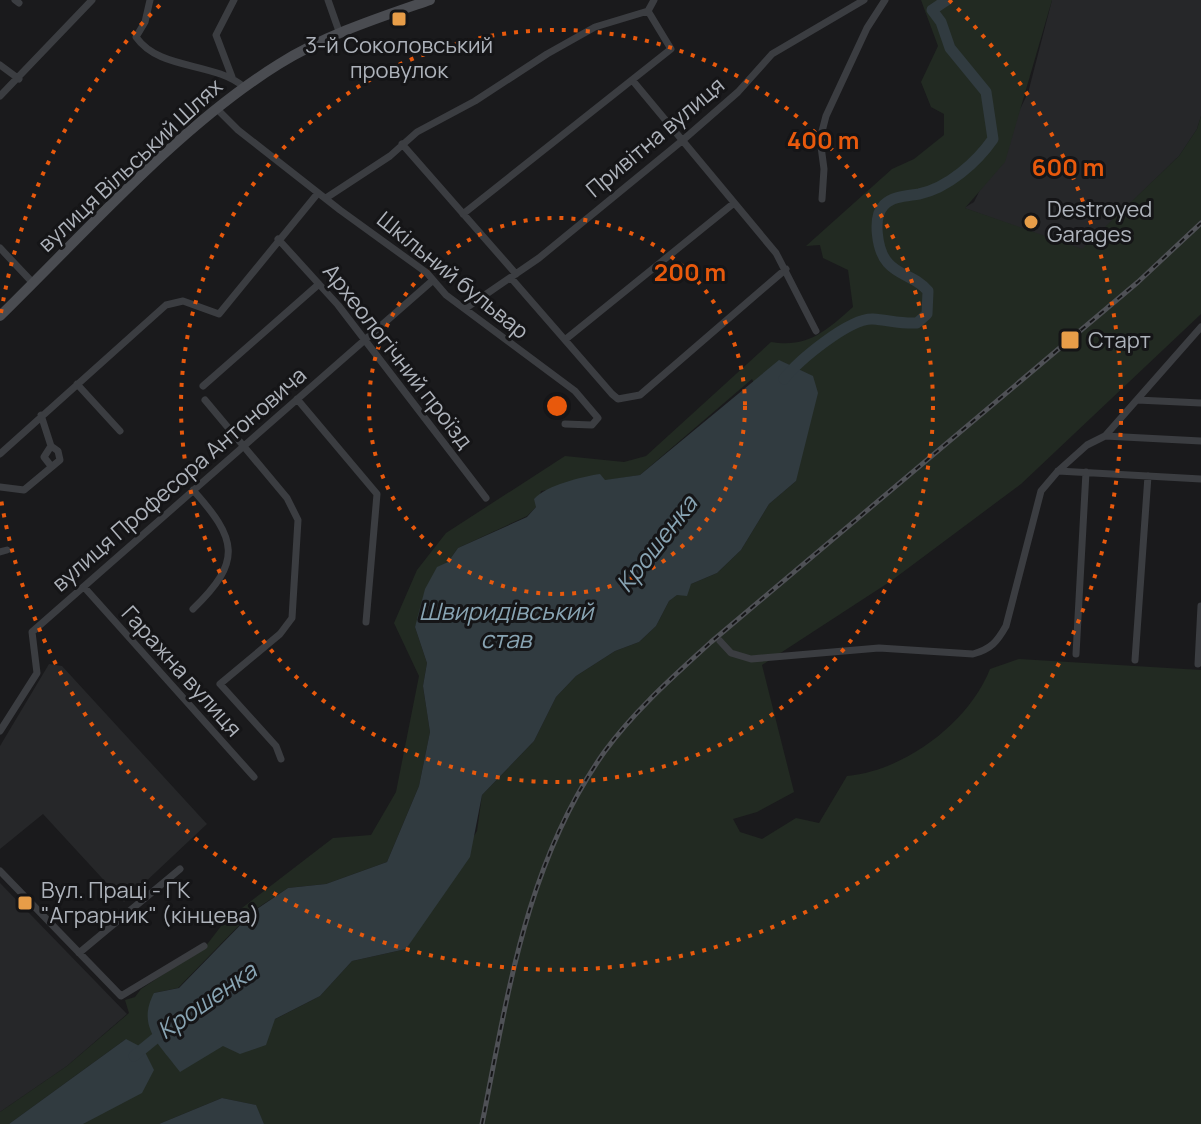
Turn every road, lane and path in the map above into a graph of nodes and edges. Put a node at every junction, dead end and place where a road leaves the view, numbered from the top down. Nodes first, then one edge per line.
1 (92, 0) edge
2 (150, 0) edge
3 (234, 0) edge
4 (328, 0) edge
5 (430, 0) edge
6 (654, 0) edge
7 (864, 0) edge
8 (885, 0) edge
9 (648, 11) junction
10 (340, 34) junction
11 (0, 65) edge
12 (232, 77) junction
13 (19, 79) junction
14 (633, 81) junction
15 (244, 87) junction
16 (0, 96) edge
17 (217, 109) junction
18 (683, 140) junction
19 (402, 144) junction
20 (318, 193) junction
21 (326, 198) junction
22 (822, 199) dead end
23 (734, 203) junction
24 (463, 214) junction
25 (278, 239) junction
26 (0, 248) edge
27 (786, 269) junction
28 (513, 276) junction
29 (432, 281) junction
30 (33, 283) junction
31 (319, 284) junction
32 (466, 308) junction
33 (0, 316) edge
34 (1201, 327) edge
35 (816, 331) dead end
36 (566, 339) junction
37 (364, 342) junction
38 (77, 384) junction
39 (203, 386) dead end
40 (297, 399) junction
41 (205, 400) dead end
42 (1137, 400) junction
43 (1201, 403) edge
44 (41, 415) junction
45 (565, 424) dead end
46 (120, 431) dead end
47 (1105, 436) junction
48 (1201, 441) edge
49 (51, 446) junction
50 (244, 446) junction
51 (0, 454) edge
52 (51, 466) junction
53 (1058, 471) junction
54 (1086, 472) junction
55 (1148, 476) junction
56 (1201, 479) edge
57 (0, 487) edge
58 (193, 490) junction
59 (486, 498) dead end
60 (84, 587) junction
61 (1201, 606) edge
62 (193, 609) dead end
63 (366, 622) dead end
64 (720, 641) dead end
65 (1076, 654) dead end
66 (1135, 660) dead end
67 (1198, 664) dead end
68 (0, 731) edge
69 (281, 759) dead end
70 (254, 777) dead end
71 (180, 869) dead end
72 (0, 871) edge
73 (204, 946) dead end
74 (79, 953) junction

1 - 13 street
2 - 12 street
3 - 12 street
4 - 10 street
5 - 10 street, вулиця Вільський Шлях
6 - 9 street
7 - 18 street, Привітна вулиця
8 - 22 street
9 - 14 street
9 - 19 street
10 - 15 street, вулиця Вільський Шлях
11 - 13 street
12 - 15 street
13 - 16 street
14 - 18 street
14 - 24 street
15 - 17 street, вулиця Вільський Шлях
17 - 20 street, Шкільний бульвар
17 - 30 street, вулиця Вільський Шлях
18 - 23 street
18 - 28 street, Привітна вулиця
19 - 21 street
19 - 24 street
20 - 21 street, Шкільний бульвар
20 - 25 street
21 - 29 street, Шкільний бульвар
23 - 27 street
23 - 36 street
24 - 28 street
25 - 31 street, Археологічний проїзд
25 - 38 street
26 - 30 street
27 - 35 street
27 - 36 street
28 - 32 street
28 - 36 street
29 - 32 street, Шкільний бульвар
29 - 37 street, вулиця Професора Антоновича
30 - 33 street, вулиця Вільський Шлях
31 - 37 street, Археологічний проїзд
31 - 39 street
32 - 45 street, Шкільний бульвар
34 - 42 street
37 - 40 street, вулиця Професора Антоновича
37 - 59 street, Археологічний проїзд
38 - 44 street
38 - 46 street
40 - 50 street, вулиця Професора Антоновича
40 - 63 street
41 - 50 street
42 - 43 street
42 - 47 street
44 - 49 street
44 - 51 street
47 - 48 street
47 - 53 street
49 - 52 street
49 - 52 street
50 - 58 street, вулиця Професора Антоновича
50 - 69 street
52 - 57 street
53 - 54 street
53 - 64 street
54 - 55 street
54 - 65 street
55 - 56 street
55 - 66 street
58 - 60 street, вулиця Професора Антоновича
58 - 62 street
60 - 68 street, вулиця Професора Антоновича
60 - 70 street, Гаражна вулиця
61 - 67 street
71 - 74 street
72 - 74 street
73 - 74 street

